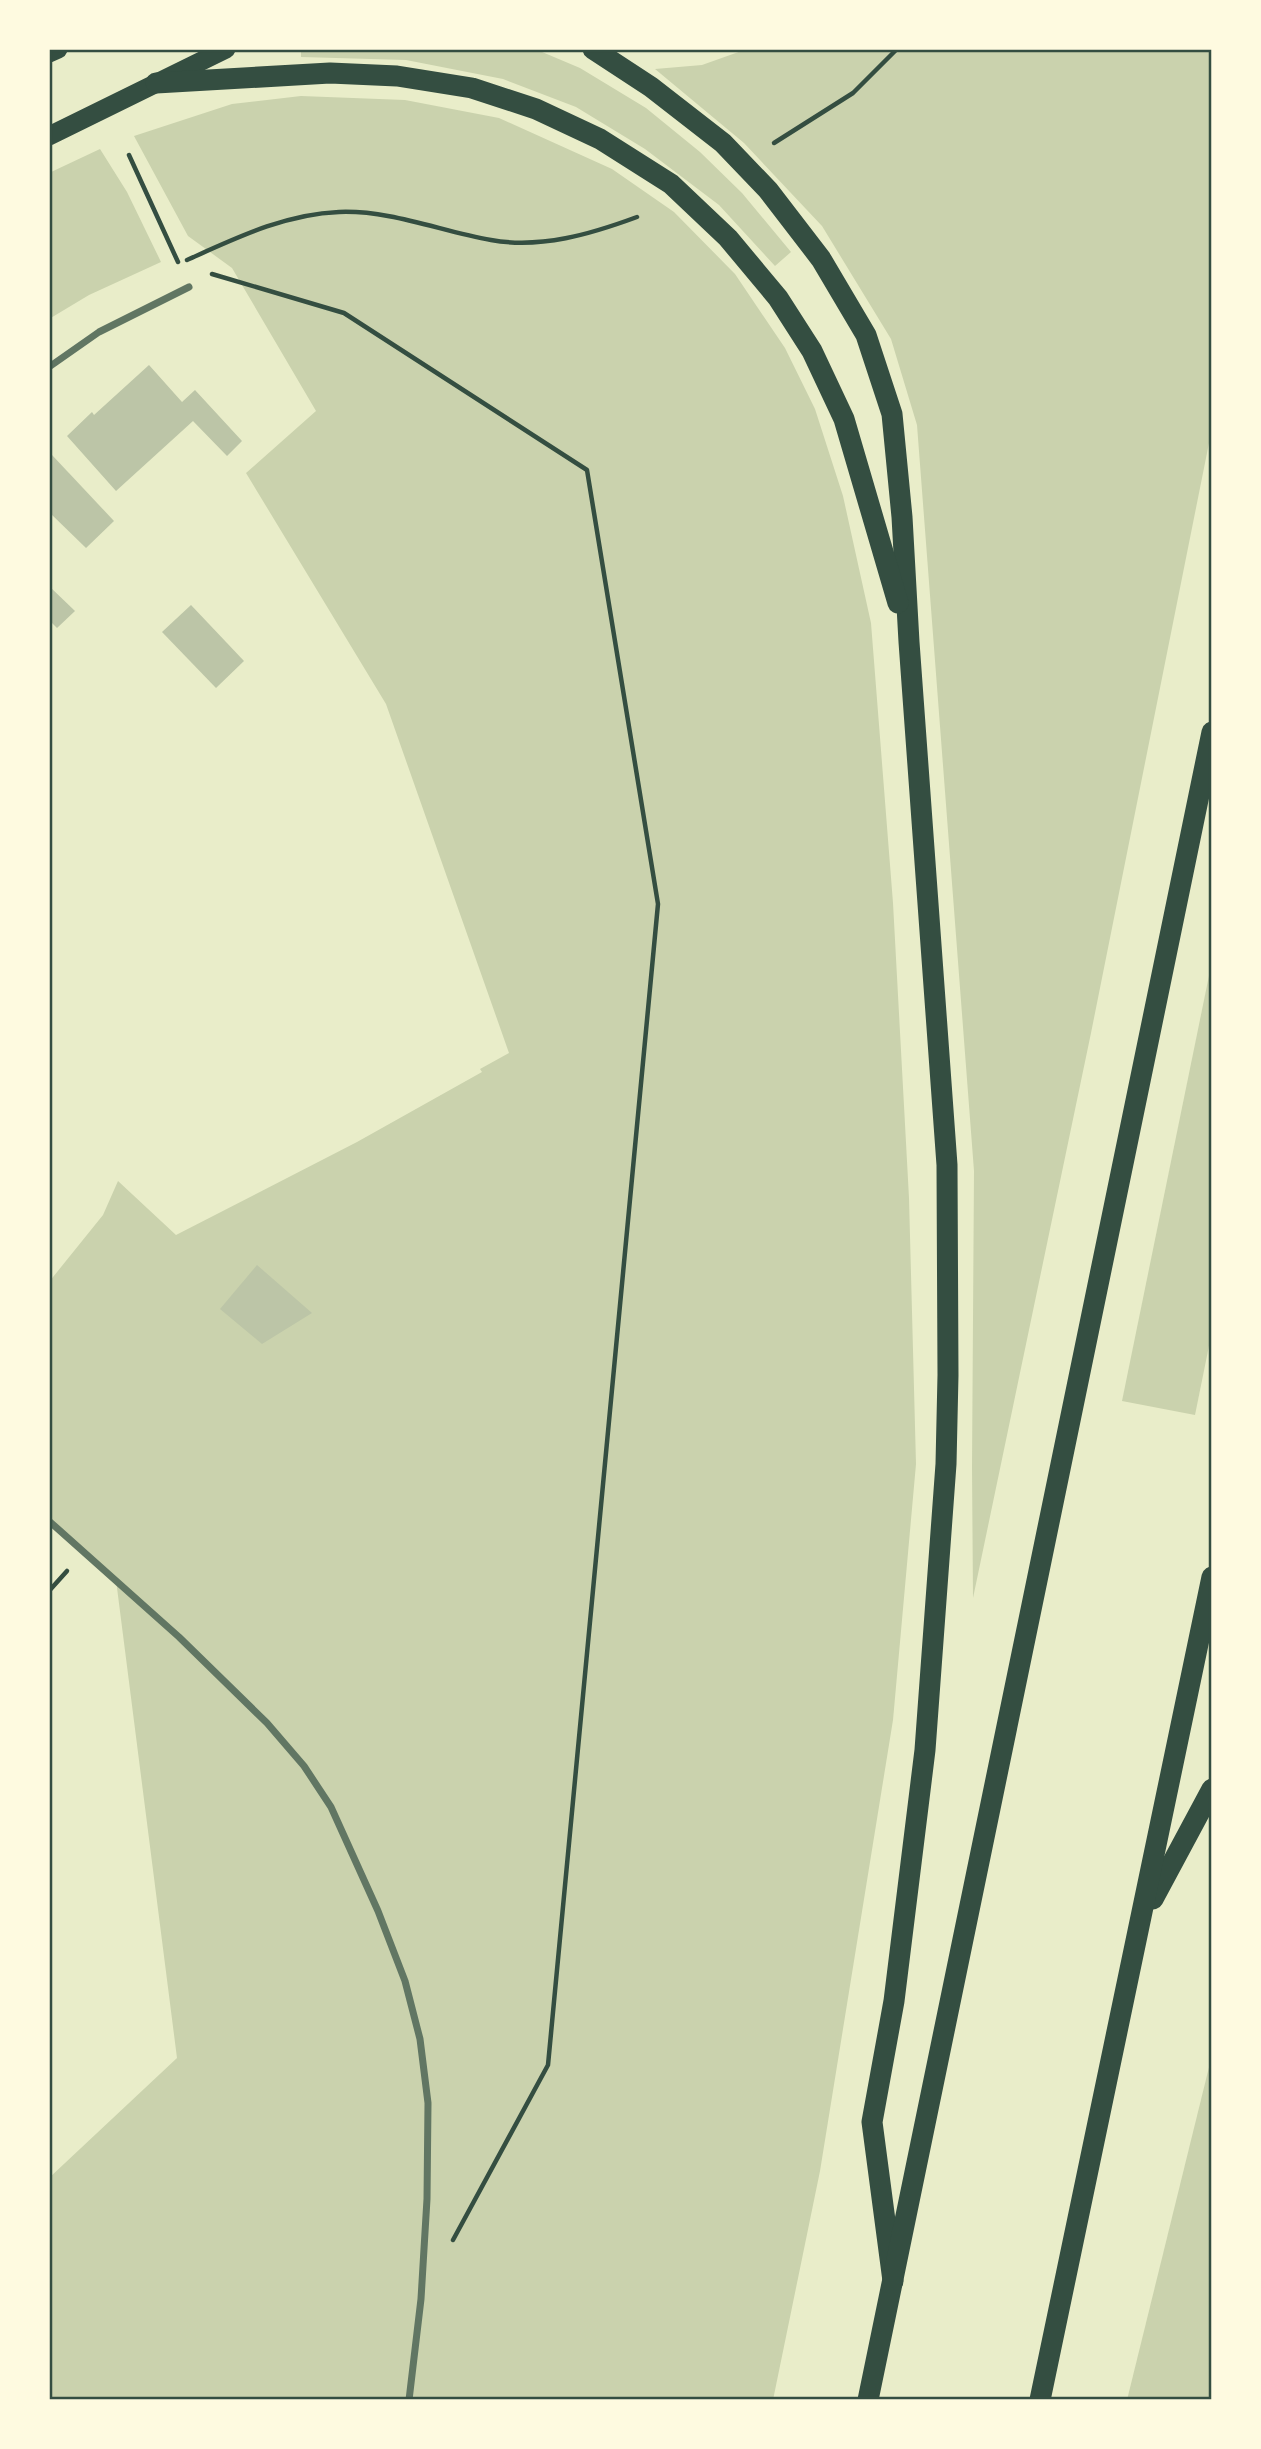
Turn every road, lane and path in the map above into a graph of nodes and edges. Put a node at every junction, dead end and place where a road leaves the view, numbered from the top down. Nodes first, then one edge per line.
1 (58, 49) edge
2 (226, 49) edge
3 (593, 49) edge
4 (897, 49) edge
5 (49, 53) edge
6 (156, 83) junction
7 (49, 136) edge
8 (774, 143) dead end
9 (129, 155) dead end
10 (637, 217) dead end
11 (179, 264) junction
12 (191, 268) dead end
13 (204, 271) dead end
14 (189, 287) dead end
15 (49, 367) edge
16 (909, 642) junction
17 (1212, 732) edge
18 (49, 1521) edge
19 (1212, 1577) edge
20 (1212, 1789) edge
21 (1142, 1919) junction
22 (452, 2240) dead end
23 (893, 2281) junction
24 (409, 2400) edge
25 (868, 2400) edge
26 (1040, 2400) edge

1 - 5 highway
2 - 6 highway
3 - 16 highway
4 - 8 path
6 - 7 highway
6 - 16 highway
9 - 11 path
10 - 11 path
11 - 12 path
13 - 22 path
14 - 15 street
16 - 23 highway
17 - 23 highway
18 - 24 street
19 - 21 highway
20 - 21 highway
21 - 26 highway
23 - 25 highway

